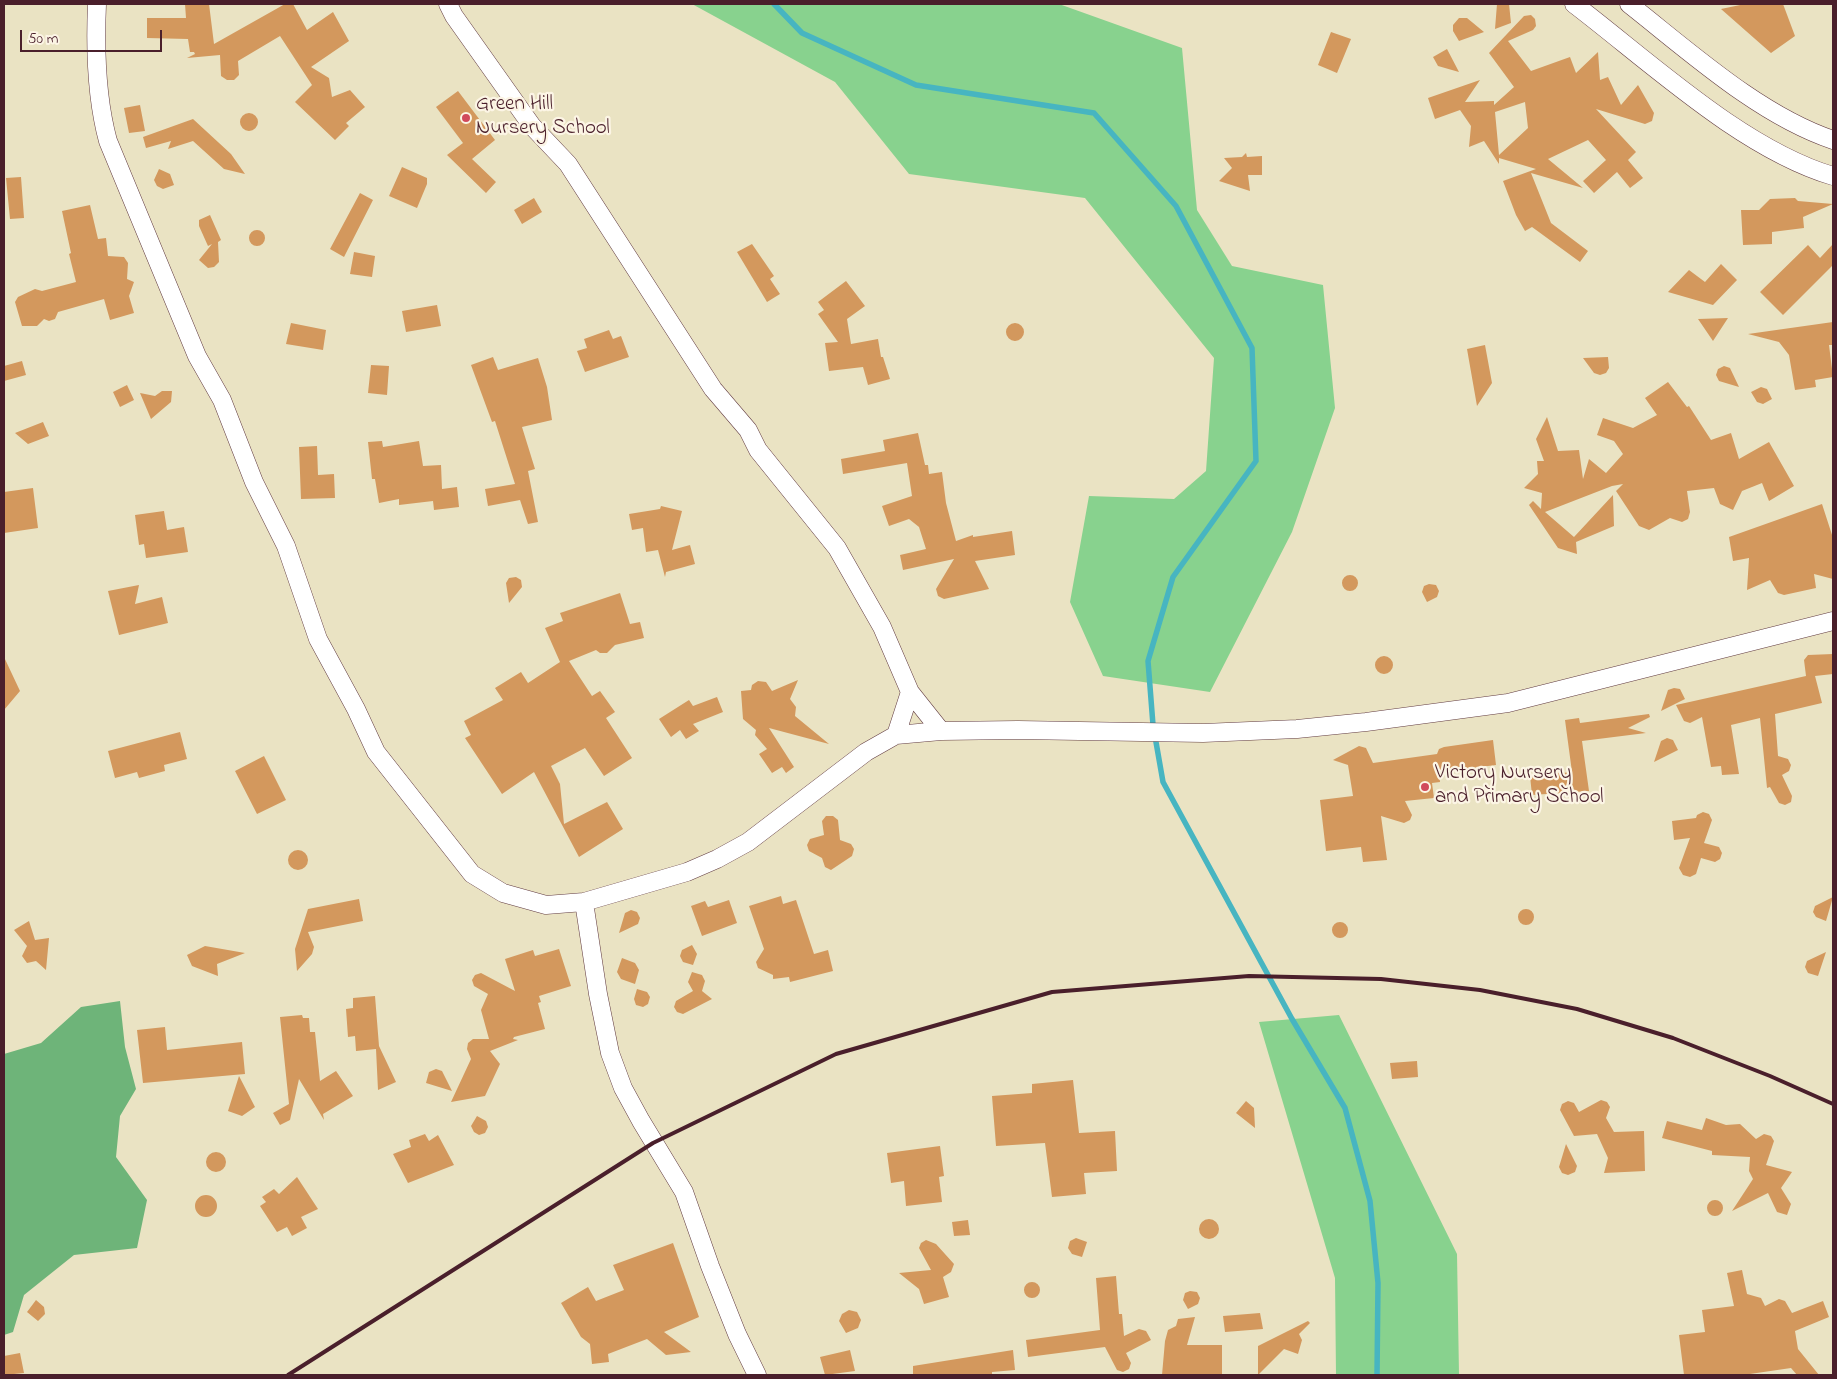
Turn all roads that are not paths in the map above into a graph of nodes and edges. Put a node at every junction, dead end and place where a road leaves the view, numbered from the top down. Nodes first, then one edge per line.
1 (97, 4) edge
2 (448, 4) edge
3 (1574, 4) edge
4 (1629, 4) edge
5 (1833, 140) edge
6 (1833, 176) edge
7 (1833, 622) edge
8 (910, 692) junction
9 (941, 731) junction
10 (896, 735) junction
11 (584, 902) junction
12 (757, 1375) edge

1 - 11 street
2 - 8 street
3 - 6 street
4 - 5 street
7 - 9 street
8 - 9 street
8 - 10 street
9 - 10 street
10 - 11 street
11 - 12 street

